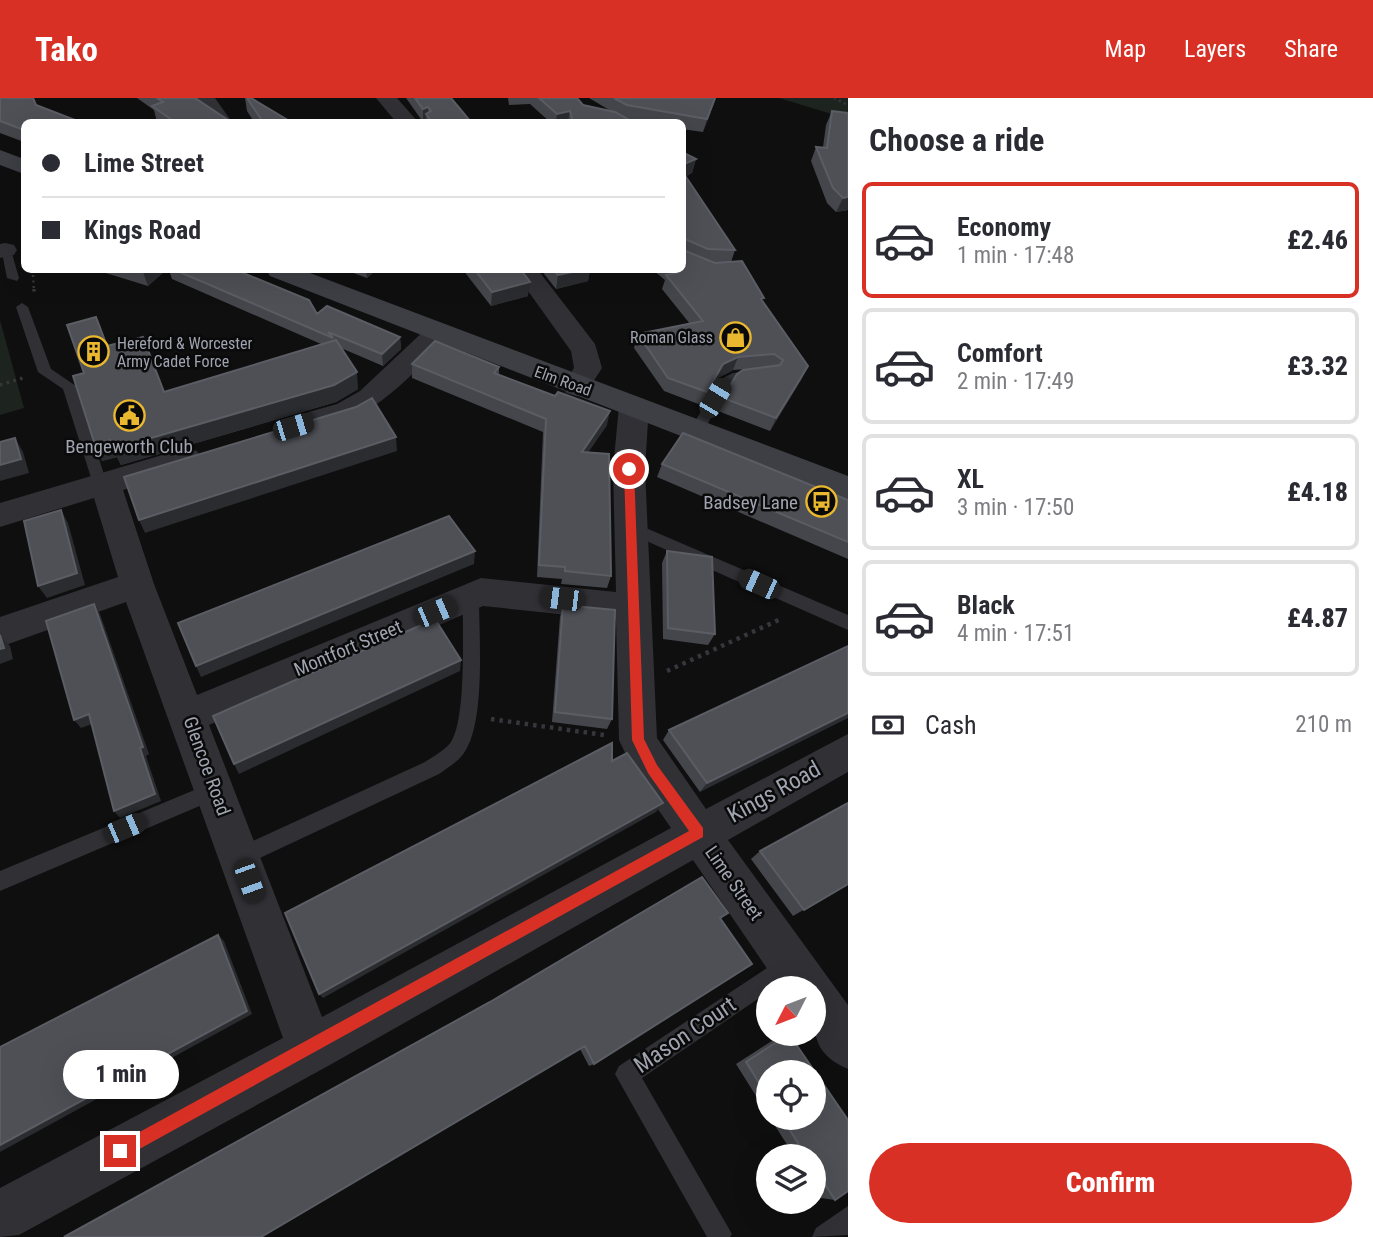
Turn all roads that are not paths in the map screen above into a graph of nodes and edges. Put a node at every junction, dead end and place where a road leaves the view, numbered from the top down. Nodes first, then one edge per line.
1 (205, 98) edge
2 (386, 98) edge
3 (219, 119) edge
4 (404, 119) edge
5 (0, 157) edge
6 (21, 166) edge
7 (2, 251) edge
8 (287, 273) edge
9 (527, 273) edge
10 (13, 278) dead end
11 (22, 307) dead end
12 (438, 333) junction
13 (767, 374) edge
14 (576, 387) junction
15 (634, 406) junction
16 (698, 430) junction
17 (279, 431) edge
18 (212, 451) edge
19 (103, 483) junction
20 (848, 489) edge
21 (0, 515) edge
22 (632, 528) junction
23 (137, 584) junction
24 (471, 596) junction
25 (635, 608) junction
26 (848, 623) edge
27 (0, 632) edge
28 (189, 716) junction
29 (848, 752) edge
30 (216, 790) junction
31 (698, 833) junction
32 (240, 857) junction
33 (0, 881) edge
34 (799, 976) edge
35 (756, 1007) edge
36 (826, 1014) edge
37 (848, 1045) edge
38 (311, 1048) junction
39 (0, 1216) edge
40 (848, 1219) edge
41 (719, 1234) dead end
42 (825, 1237) edge

1 - 3 street
2 - 4 street
5 - 6 main road
7 - 10 lane
8 - 12 main road, Elm Road
9 - 14 street
11 - 19 lane
12 - 14 main road, Elm Road
12 - 17 street
13 - 16 lane
14 - 15 main road, Elm Road
15 - 16 main road, Elm Road
15 - 22 street, Lime Street
16 - 20 main road, Elm Road
18 - 19 street
19 - 21 street
19 - 23 street, Glencoe Road
22 - 25 street, Lime Street
22 - 26 lane
23 - 27 street
23 - 28 street, Glencoe Road
24 - 25 street, Montfort Street
24 - 28 street, Montfort Street
24 - 32 lane
25 - 31 street, Lime Street
28 - 30 street, Glencoe Road
29 - 31 street, Kings Road
30 - 32 street, Glencoe Road
30 - 33 lane
31 - 34 street, Lime Street
31 - 38 street, Kings Road
32 - 38 street, Glencoe Road
35 - 41 lane, Mason Court
36 - 37 street, Lime Street
38 - 39 street, Kings Road
40 - 42 lane

